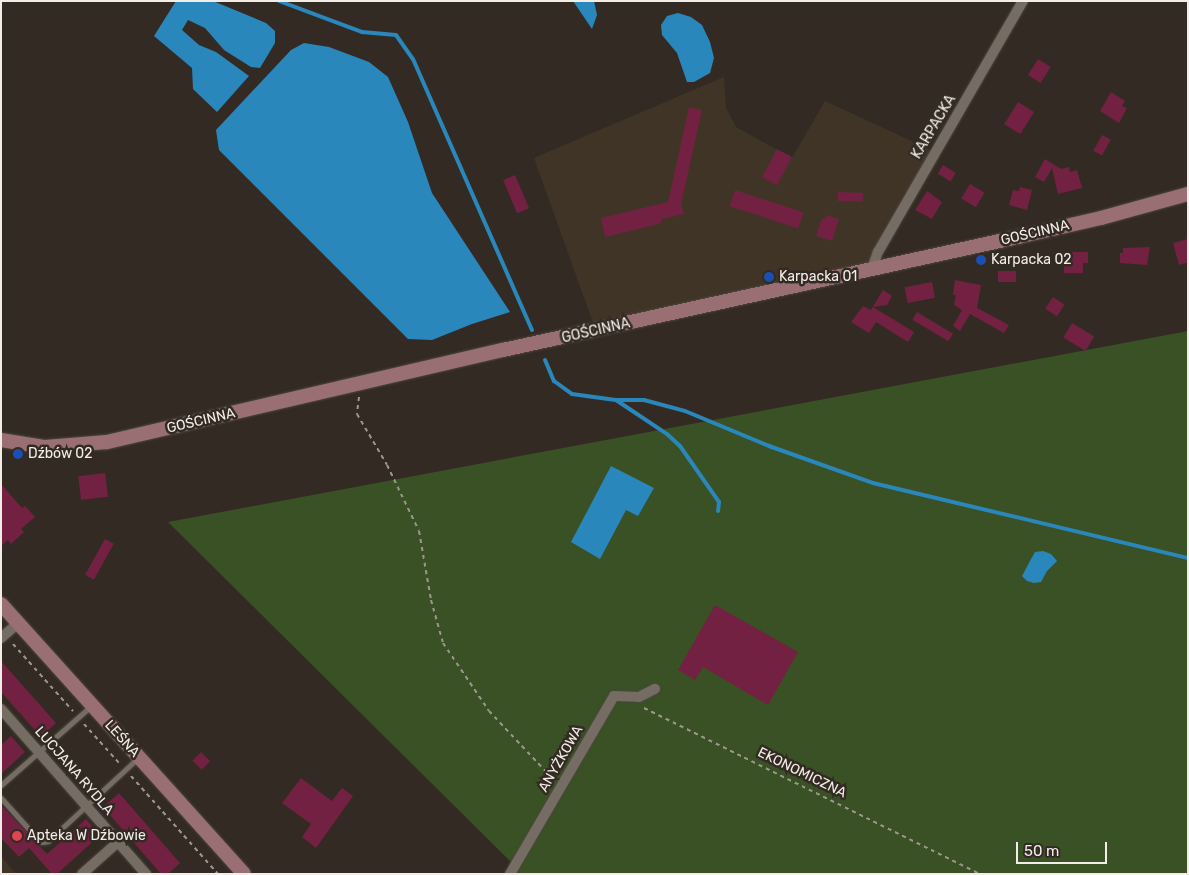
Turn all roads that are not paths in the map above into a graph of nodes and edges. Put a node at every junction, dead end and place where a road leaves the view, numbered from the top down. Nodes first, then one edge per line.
1 (1022, 1) edge
2 (1188, 194) edge
3 (872, 269) junction
4 (1, 440) edge
5 (1, 604) edge
6 (18, 623) junction
7 (3, 636) edge
8 (655, 689) dead end
9 (92, 706) junction
10 (1, 709) edge
11 (39, 752) junction
12 (138, 757) junction
13 (1, 784) edge
14 (1, 798) edge
15 (86, 806) junction
16 (118, 842) junction
17 (82, 874) edge
18 (146, 874) edge
19 (244, 874) edge
20 (510, 874) edge

1 - 3 street, KARPACKA
2 - 3 main road, GOŚCINNA
3 - 4 main road, GOŚCINNA
5 - 6 main road, LEŚNA
6 - 7 street
6 - 9 main road, LEŚNA
8 - 20 street, ANYŻKOWA
9 - 11 lane
9 - 12 main road, LEŚNA
10 - 11 street, LUCJANA RYDLA
11 - 13 lane
11 - 15 street, LUCJANA RYDLA
12 - 15 lane
12 - 19 main road, LEŚNA
14 - 15 lane
15 - 16 street, LUCJANA RYDLA
16 - 17 street
16 - 18 street, LUCJANA RYDLA

